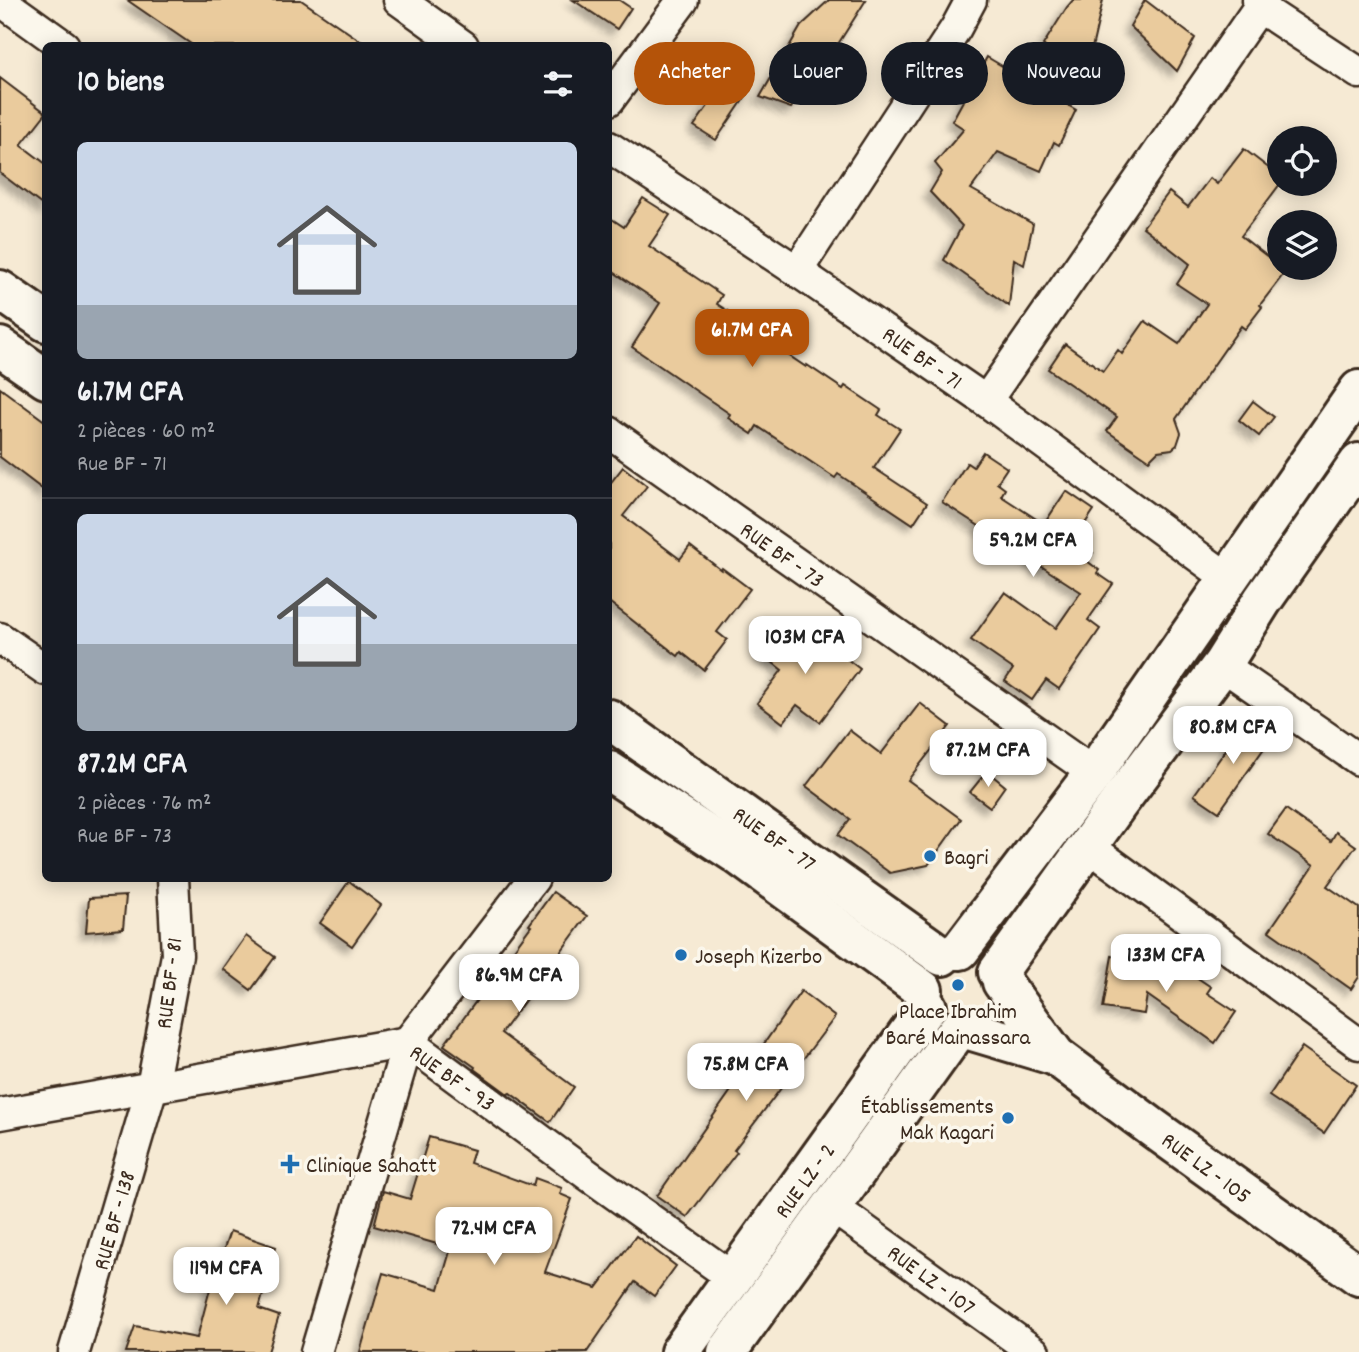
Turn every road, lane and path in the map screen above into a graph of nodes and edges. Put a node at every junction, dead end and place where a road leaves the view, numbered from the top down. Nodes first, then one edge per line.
1 (0, 0) edge
2 (399, 0) edge
3 (683, 0) edge
4 (971, 0) edge
5 (1260, 2) edge
6 (58, 42) edge
7 (457, 42) edge
8 (1359, 73) edge
9 (612, 96) edge
10 (612, 149) edge
11 (797, 271) junction
12 (0, 290) edge
13 (42, 319) edge
14 (0, 347) edge
15 (42, 376) edge
16 (1359, 390) edge
17 (986, 401) junction
18 (612, 434) edge
19 (1356, 474) edge
20 (1229, 579) junction
21 (0, 638) edge
22 (1222, 665) junction
23 (42, 667) edge
24 (624, 730) edge
25 (1359, 760) edge
26 (612, 772) edge
27 (1094, 773) junction
28 (612, 777) edge
29 (1088, 846) junction
30 (173, 882) edge
31 (531, 882) edge
32 (951, 953) junction
33 (1000, 977) junction
34 (925, 999) junction
35 (963, 1030) junction
36 (408, 1042) junction
37 (1359, 1044) edge
38 (1056, 1056) junction
39 (152, 1087) junction
40 (0, 1114) edge
41 (831, 1206) junction
42 (1359, 1276) edge
43 (733, 1278) junction
44 (74, 1352) edge
45 (316, 1352) edge
46 (680, 1352) edge
47 (727, 1352) edge
48 (1034, 1352) edge

1 - 6 street
2 - 7 street
3 - 9 street
4 - 11 street
5 - 8 street
5 - 17 street
10 - 11 street, RUE BF - 71
11 - 17 street, RUE BF - 71
12 - 13 main road
14 - 15 main road
16 - 20 main road
17 - 20 street, RUE BF - 71
18 - 27 street, RUE BF - 73
19 - 22 main road
20 - 27 main road
21 - 23 street
22 - 25 street
22 - 29 main road
24 - 26 street
24 - 32 main road, RUE BF - 77
27 - 32 main road
28 - 34 main road, RUE BF - 77
29 - 33 main road
29 - 37 street
30 - 39 street, RUE BF - 81
31 - 36 street
32 - 33 main road
32 - 34 main road
33 - 35 main road
33 - 38 main road, RUE LZ - 105
34 - 35 main road
34 - 43 main road, RUE LZ - 2
35 - 38 main road, RUE LZ - 105
35 - 41 main road, RUE LZ - 2
36 - 39 street, RUE BF - 93
36 - 43 street, RUE BF - 93
36 - 45 street
38 - 42 main road, RUE LZ - 105
39 - 40 street, RUE BF - 93
39 - 44 street, RUE BF - 138
41 - 47 main road, RUE LZ - 2
41 - 48 street, RUE LZ - 107
43 - 46 main road, RUE LZ - 2

